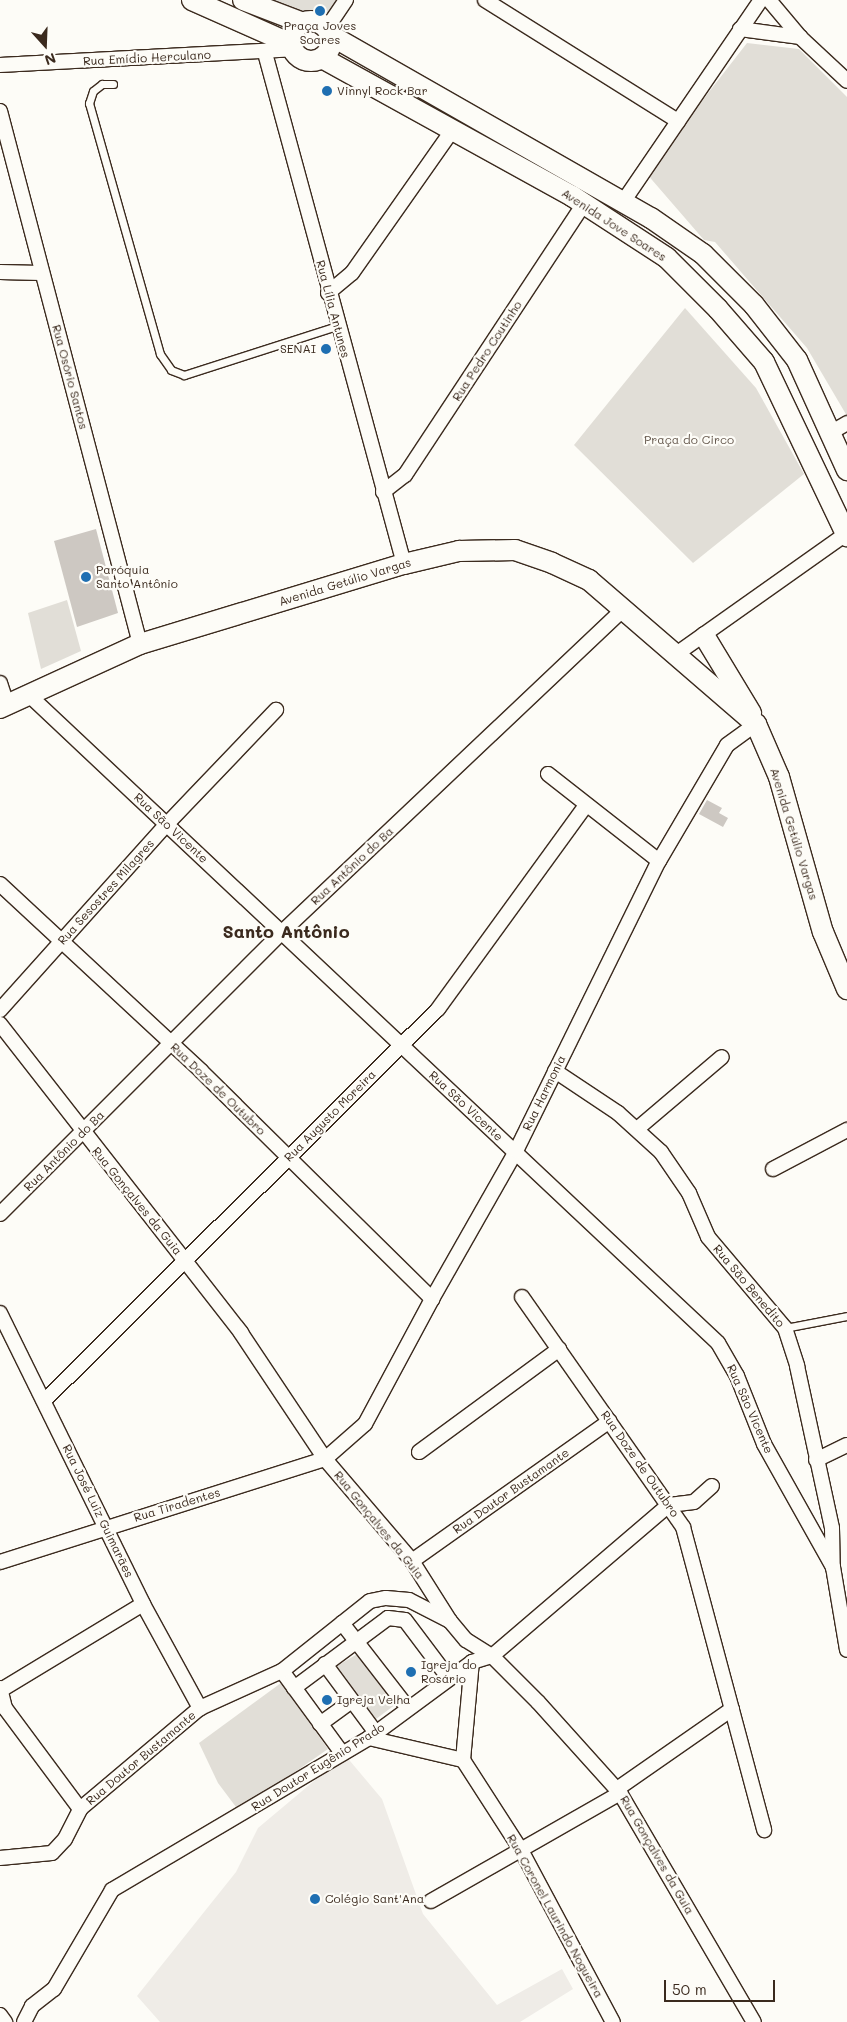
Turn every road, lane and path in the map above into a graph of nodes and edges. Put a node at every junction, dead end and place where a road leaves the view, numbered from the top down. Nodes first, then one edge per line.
1 (192, 0) edge
2 (243, 0) edge
3 (485, 0) edge
4 (762, 0) edge
5 (769, 0) edge
6 (345, 1) edge
7 (303, 22) junction
8 (740, 29) junction
9 (329, 31) junction
10 (800, 37) junction
11 (292, 46) junction
12 (265, 53) junction
13 (322, 58) junction
14 (0, 65) edge
15 (847, 81) edge
16 (113, 84) dead end
17 (0, 111) edge
18 (678, 121) junction
19 (451, 132) junction
20 (4, 144) edge
21 (623, 202) junction
22 (584, 204) junction
23 (0, 272) edge
24 (41, 273) junction
25 (328, 293) junction
26 (337, 326) junction
27 (847, 423) edge
28 (830, 433) junction
29 (847, 470) edge
30 (383, 492) junction
31 (847, 534) edge
32 (404, 564) junction
33 (624, 609) junction
34 (705, 637) junction
35 (140, 644) junction
36 (675, 655) junction
37 (0, 683) edge
38 (30, 696) junction
39 (4, 707) edge
40 (276, 710) dead end
41 (756, 724) junction
42 (548, 774) dead end
43 (586, 805) junction
44 (167, 824) junction
45 (660, 861) junction
46 (0, 884) edge
47 (281, 933) junction
48 (62, 942) junction
49 (847, 989) edge
50 (0, 1010) edge
51 (0, 1024) edge
52 (170, 1043) junction
53 (402, 1045) junction
54 (722, 1057) dead end
55 (556, 1071) junction
56 (637, 1129) junction
57 (847, 1130) edge
58 (82, 1133) junction
59 (516, 1152) junction
60 (289, 1158) junction
61 (773, 1169) dead end
62 (0, 1214) edge
63 (186, 1260) junction
64 (522, 1297) dead end
65 (432, 1298) junction
66 (0, 1312) edge
67 (847, 1316) edge
68 (785, 1328) junction
69 (559, 1349) junction
70 (44, 1401) junction
71 (610, 1422) junction
72 (847, 1445) edge
73 (419, 1452) dead end
74 (326, 1459) junction
75 (816, 1460) junction
76 (712, 1486) dead end
77 (669, 1505) junction
78 (106, 1526) junction
79 (412, 1561) junction
80 (0, 1562) edge
81 (833, 1567) junction
82 (143, 1604) junction
83 (450, 1621) junction
84 (342, 1623) junction
85 (356, 1640) junction
86 (847, 1650) edge
87 (492, 1656) junction
88 (472, 1662) junction
89 (325, 1664) junction
90 (282, 1671) junction
91 (448, 1678) junction
92 (294, 1688) junction
93 (0, 1689) edge
94 (352, 1701) junction
95 (200, 1708) junction
96 (408, 1708) junction
97 (732, 1709) junction
98 (3, 1712) edge
99 (320, 1724) junction
100 (372, 1735) junction
101 (342, 1753) junction
102 (462, 1760) junction
103 (619, 1791) junction
104 (80, 1809) junction
105 (764, 1830) dead end
106 (521, 1850) junction
107 (0, 1858) edge
108 (432, 1901) dead end
109 (0, 2015) edge
110 (5, 2022) edge
111 (24, 2022) edge
112 (613, 2022) edge
113 (754, 2022) edge

1 - 11 main road
2 - 7 main road
3 - 18 street
4 - 8 street
5 - 10 street
6 - 9 street
7 - 9 main road
7 - 11 main road
8 - 10 street
8 - 18 street
9 - 13 main road
9 - 21 main road, Avenida Jove Soares
10 - 15 street
11 - 12 street, Rua Emídio Herculano
11 - 13 main road
12 - 14 street, Rua Emídio Herculano
12 - 25 street, Rua Lília Antunes
13 - 19 main road, Avenida Jove Soares
16 - 26 lane
17 - 20 street, Rua Osório Santos
18 - 21 street
19 - 22 main road, Avenida Jove Soares
19 - 25 street
20 - 24 street, Rua Osório Santos
21 - 28 main road, Avenida Jove Soares
22 - 30 street, Rua Pedro Coutinho
22 - 31 main road, Avenida Jove Soares
23 - 24 street
24 - 35 street, Rua Osório Santos
25 - 26 street, Rua Lília Antunes
26 - 30 street, Rua Lília Antunes
27 - 28 street
28 - 29 main road, Avenida Jove Soares
30 - 32 street, Rua Lília Antunes
31 - 34 street
32 - 33 main road, Avenida Getúlio Vargas
32 - 35 main road, Avenida Getúlio Vargas
33 - 36 main road, Avenida Getúlio Vargas
33 - 47 street, Rua Antônio do Ba
34 - 36 street
34 - 41 main road
35 - 38 main road, Avenida Getúlio Vargas
36 - 41 main road, Avenida Getúlio Vargas
37 - 39 street
38 - 39 main road, Avenida Getúlio Vargas
38 - 44 street, Rua São Vicente
40 - 44 street, Rua Sesostres Milagres
41 - 45 street, Rua Harmonia
41 - 49 main road, Avenida Getúlio Vargas
42 - 43 street
43 - 45 street
43 - 53 street, Rua Augusto Moreira
44 - 47 street, Rua São Vicente
44 - 48 street, Rua Sesostres Milagres
45 - 55 street, Rua Harmonia
46 - 48 street, Rua Doze de Outubro
47 - 52 street, Rua Antônio do Ba
47 - 53 street, Rua São Vicente
48 - 50 street, Rua Sesostres Milagres
48 - 52 street, Rua Doze de Outubro
51 - 58 street, Rua Gonçalves da Guia
52 - 58 street, Rua Antônio do Ba
52 - 60 street, Rua Doze de Outubro
53 - 59 street, Rua São Vicente
53 - 60 street, Rua Augusto Moreira
54 - 56 street
55 - 56 street, Rua São Benedito
55 - 59 street, Rua Harmonia
56 - 68 street, Rua São Benedito
57 - 61 street
58 - 62 street, Rua Antônio do Ba
58 - 63 street, Rua Gonçalves da Guia
59 - 65 street, Rua Harmonia
59 - 81 street, Rua São Vicente
60 - 63 street, Rua Augusto Moreira
60 - 65 street, Rua Doze de Outubro
63 - 70 street, Rua Augusto Moreira
63 - 74 street, Rua Gonçalves da Guia
64 - 69 street, Rua Doze de Outubro
65 - 74 street, Rua Harmonia
66 - 70 street, Rua José Luiz Guimarães
67 - 68 lane
68 - 75 street, Rua São Benedito
69 - 71 street, Rua Doze de Outubro
69 - 73 street
70 - 78 street, Rua José Luiz Guimarães
71 - 77 street, Rua Doze de Outubro
71 - 79 street, Rua Doutor Bustamante
72 - 75 street
74 - 78 street, Rua Tiradentes
74 - 79 street, Rua Gonçalves da Guia
75 - 81 street, Rua São Benedito
76 - 77 street
77 - 87 street, Rua Doutor Eugênio Prado
77 - 97 street, Rua Doze de Outubro
78 - 80 street, Rua Tiradentes
78 - 82 street, Rua José Luiz Guimarães
79 - 83 street, Rua Gonçalves da Guia
81 - 86 street, Rua São Benedito
82 - 93 street
82 - 95 street, Rua José Luiz Guimarães
83 - 84 street, Rua Doutor Bustamante
83 - 87 street, Rua Gonçalves da Guia
84 - 85 street
84 - 90 street, Rua Doutor Bustamante
85 - 89 street
85 - 91 street
85 - 96 street
87 - 88 street, Rua Doutor Eugênio Prado
87 - 103 street, Rua Gonçalves da Guia
88 - 91 street, Rua Doutor Eugênio Prado
88 - 102 street
89 - 92 street
89 - 94 street
90 - 92 street
90 - 95 street, Rua Doutor Bustamante
91 - 96 street, Rua Doutor Eugênio Prado
92 - 99 street
93 - 98 street
94 - 99 street
94 - 100 street
95 - 104 street, Rua Doutor Bustamante
96 - 100 street, Rua Doutor Eugênio Prado
97 - 103 street
97 - 105 street, Rua Doze de Outubro
98 - 104 street
99 - 101 street
100 - 101 street, Rua Doutor Eugênio Prado
100 - 102 street
101 - 111 street, Rua Doutor Eugênio Prado
102 - 106 street, Rua Coronel Laurindo Nogueira
103 - 106 street
103 - 113 street, Rua Gonçalves da Guia
104 - 107 street, Rua Doutor Bustamante
106 - 108 street
106 - 112 street, Rua Coronel Laurindo Nogueira
109 - 110 street

